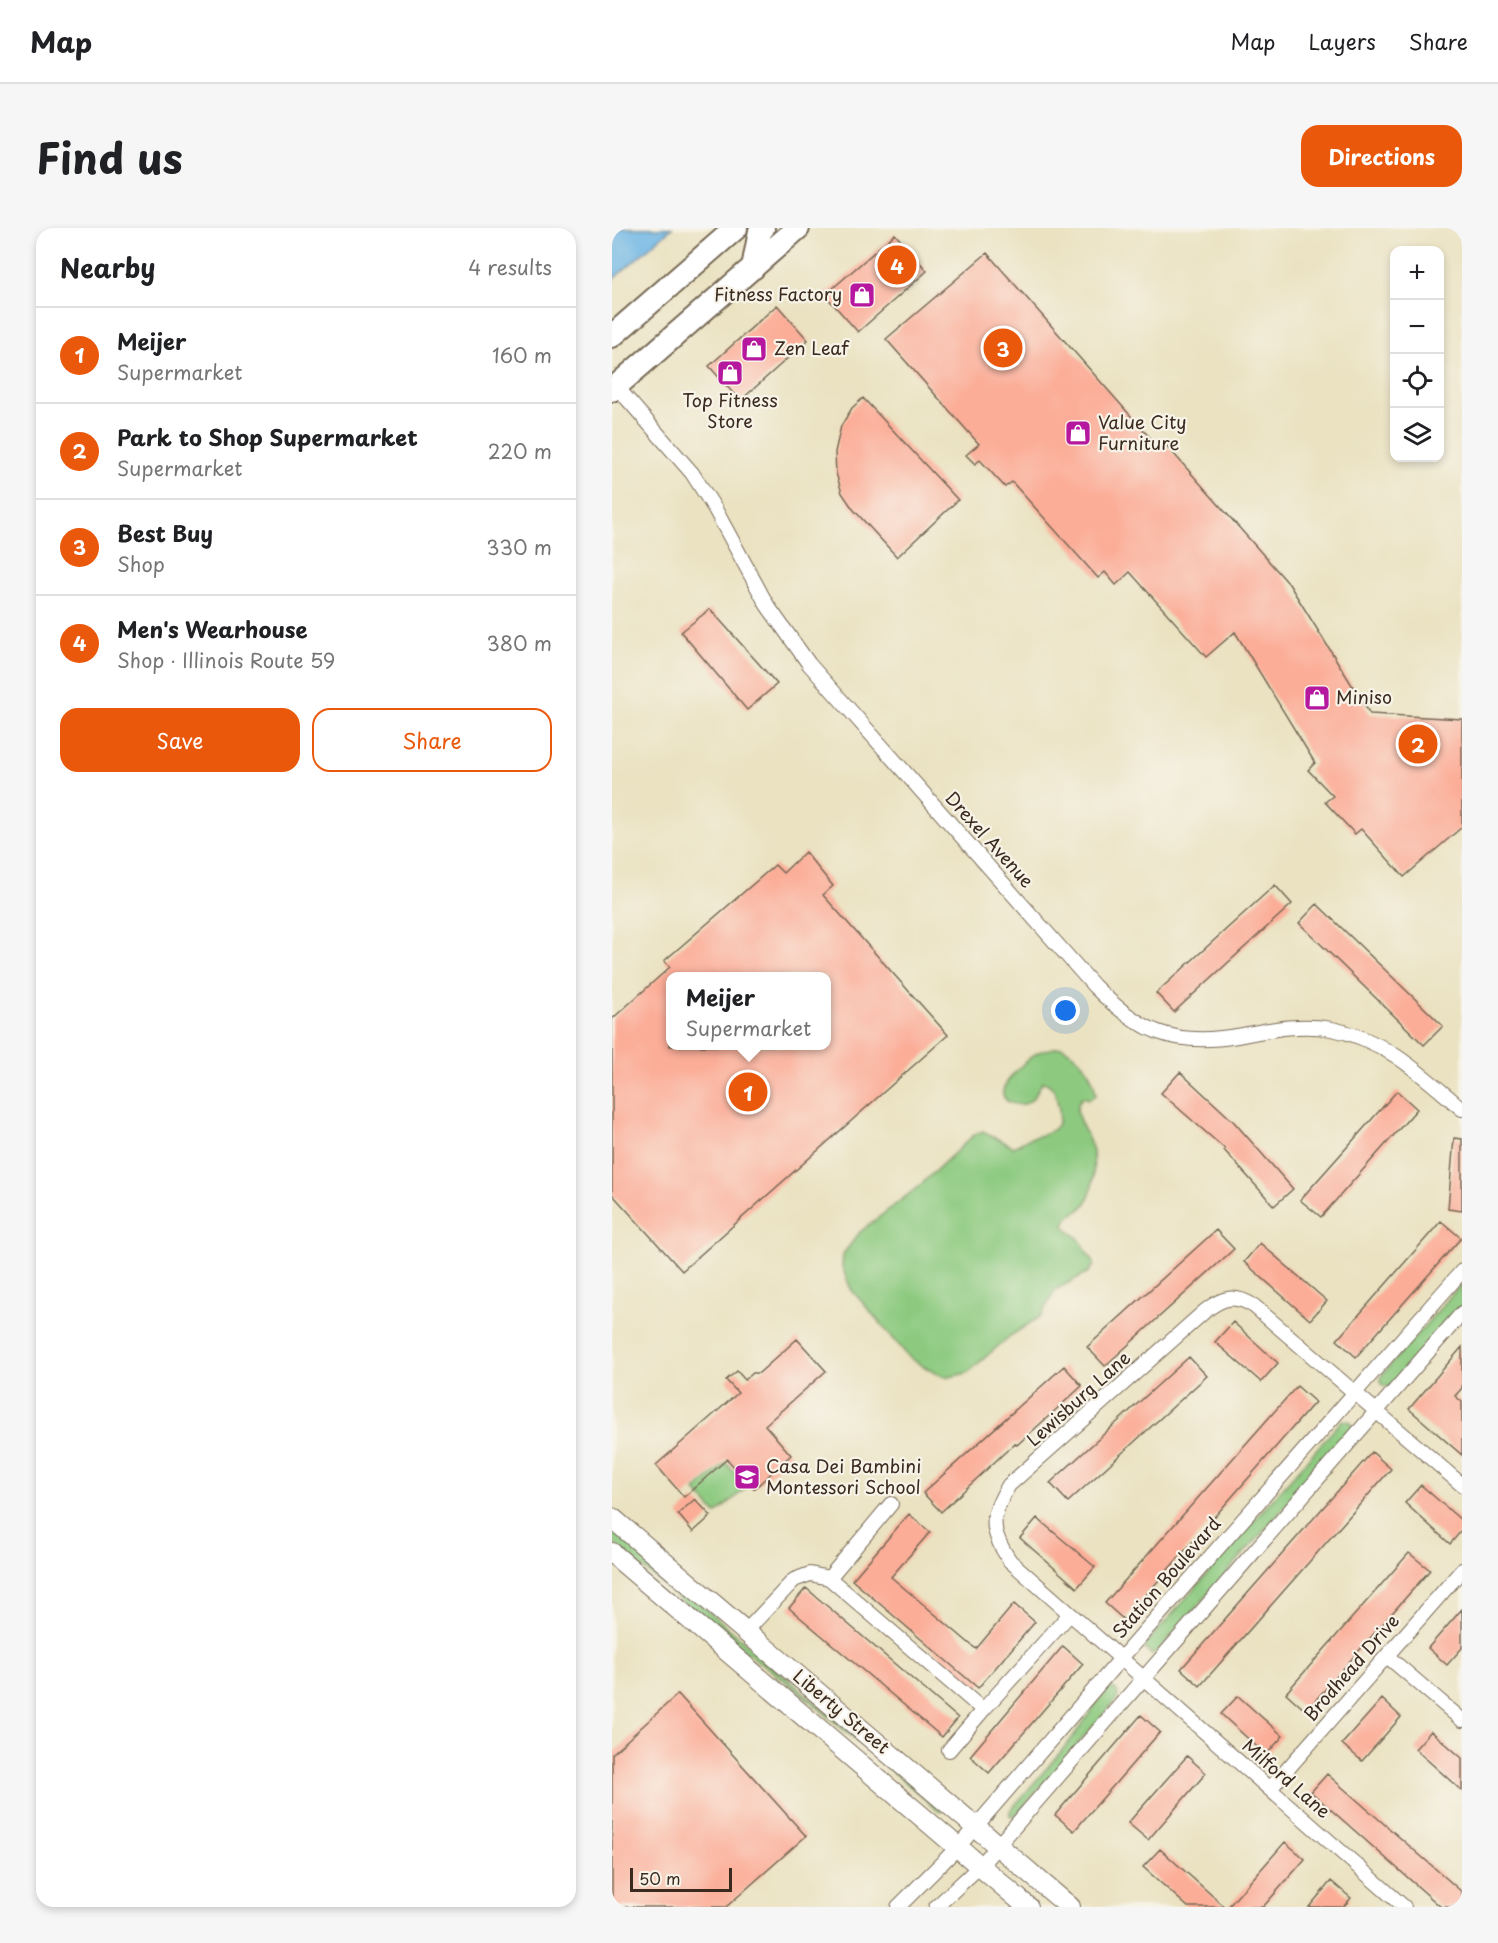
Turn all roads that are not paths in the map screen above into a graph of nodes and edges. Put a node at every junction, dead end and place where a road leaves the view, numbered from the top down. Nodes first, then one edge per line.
1 (736, 228) edge
2 (764, 228) edge
3 (798, 228) edge
4 (753, 268) junction
5 (612, 336) edge
6 (614, 388) edge
7 (1462, 1109) edge
8 (1462, 1272) edge
9 (1462, 1313) edge
10 (1355, 1392) junction
11 (1376, 1410) junction
12 (1462, 1485) edge
13 (891, 1504) dead end
14 (612, 1518) edge
15 (612, 1553) edge
16 (1462, 1570) edge
17 (829, 1578) junction
18 (1070, 1614) junction
19 (746, 1632) junction
20 (1387, 1656) junction
21 (1121, 1658) junction
22 (1144, 1678) junction
23 (983, 1710) junction
24 (1462, 1720) edge
25 (949, 1750) dead end
26 (1270, 1789) junction
27 (976, 1827) junction
28 (998, 1845) junction
29 (958, 1847) junction
30 (980, 1866) junction
31 (898, 1907) edge
32 (936, 1907) edge
33 (1028, 1907) edge
34 (1070, 1907) edge
35 (1404, 1907) edge

1 - 5 main road
2 - 4 main road
3 - 4 main road
4 - 6 main road
6 - 7 street, Drexel Avenue
8 - 10 street, Station Boulevard
9 - 11 street
10 - 11 street, Lewisburg Lane
10 - 18 street, Lewisburg Lane
10 - 21 street, Station Boulevard
11 - 12 street
11 - 22 street
13 - 17 street
14 - 19 street, Liberty Street
15 - 29 street, Liberty Street
16 - 20 street, Brodhead Drive
17 - 19 street
17 - 23 street
18 - 21 street, Lewisburg Lane
18 - 23 street
19 - 27 street, Liberty Street
20 - 24 street
20 - 26 street, Brodhead Drive
21 - 22 street, Milford Lane
21 - 27 street, Station Boulevard
22 - 26 street, Milford Lane
22 - 28 street
23 - 25 street
26 - 35 street, Milford Lane
27 - 28 street, Liberty Street
27 - 29 street, Station Boulevard
28 - 30 street
28 - 34 street, Liberty Street
29 - 30 street, Liberty Street
29 - 31 street, Station Boulevard
30 - 32 street
30 - 33 street, Liberty Street

